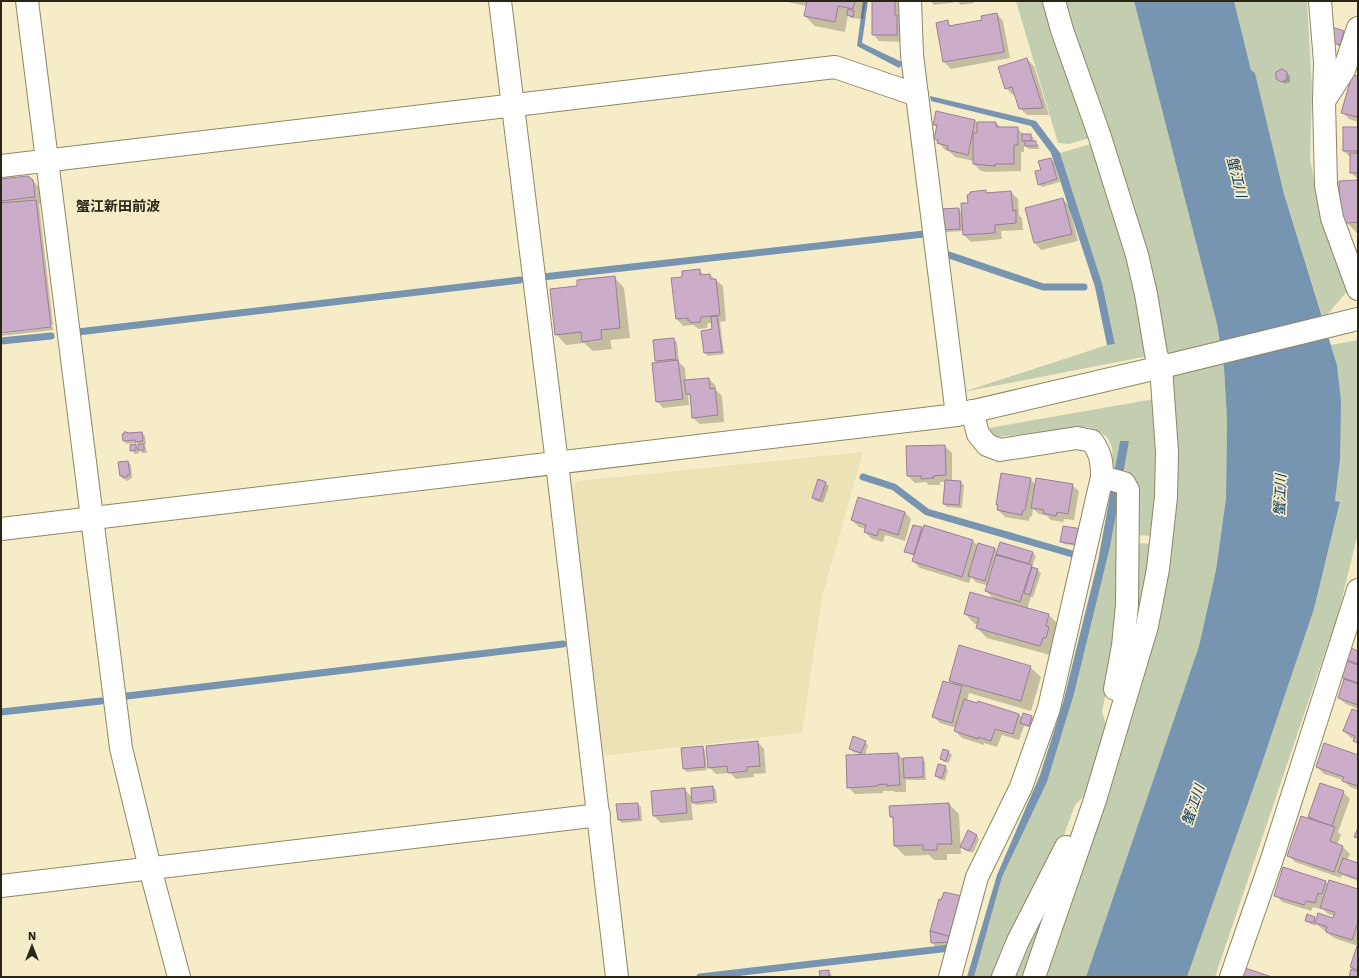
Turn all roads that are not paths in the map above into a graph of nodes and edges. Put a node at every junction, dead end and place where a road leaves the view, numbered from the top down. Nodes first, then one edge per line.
1 (27, 1) edge
2 (500, 1) edge
3 (910, 1) edge
4 (1054, 1) edge
5 (1320, 1) edge
6 (1358, 28) edge
7 (917, 95) junction
8 (1324, 101) junction
9 (513, 105) junction
10 (47, 161) junction
11 (1, 166) edge
12 (1358, 289) edge
13 (1355, 319) edge
14 (1165, 366) junction
15 (965, 413) junction
16 (557, 463) junction
17 (1112, 480) junction
18 (92, 518) junction
19 (1, 529) edge
20 (1358, 590) edge
21 (1121, 714) junction
22 (1095, 800) junction
23 (598, 815) junction
24 (150, 868) junction
25 (1, 886) edge
26 (179, 977) edge
27 (617, 977) edge
28 (950, 977) edge
29 (1003, 977) edge
30 (1034, 977) edge
31 (1231, 977) edge

1 - 10 street
2 - 9 street
3 - 7 street
4 - 14 street
5 - 8 street
6 - 8 street
7 - 9 street
7 - 15 street
8 - 12 street
9 - 10 street
9 - 16 street
10 - 11 street
10 - 18 street
13 - 14 street
14 - 15 street
14 - 21 street
15 - 16 street
15 - 17 street
16 - 18 street
16 - 23 street
17 - 21 street
17 - 28 street
18 - 19 street
18 - 24 street
20 - 31 street
21 - 22 street
22 - 29 street
22 - 30 street
23 - 24 street
23 - 27 street
24 - 25 street
24 - 26 street

